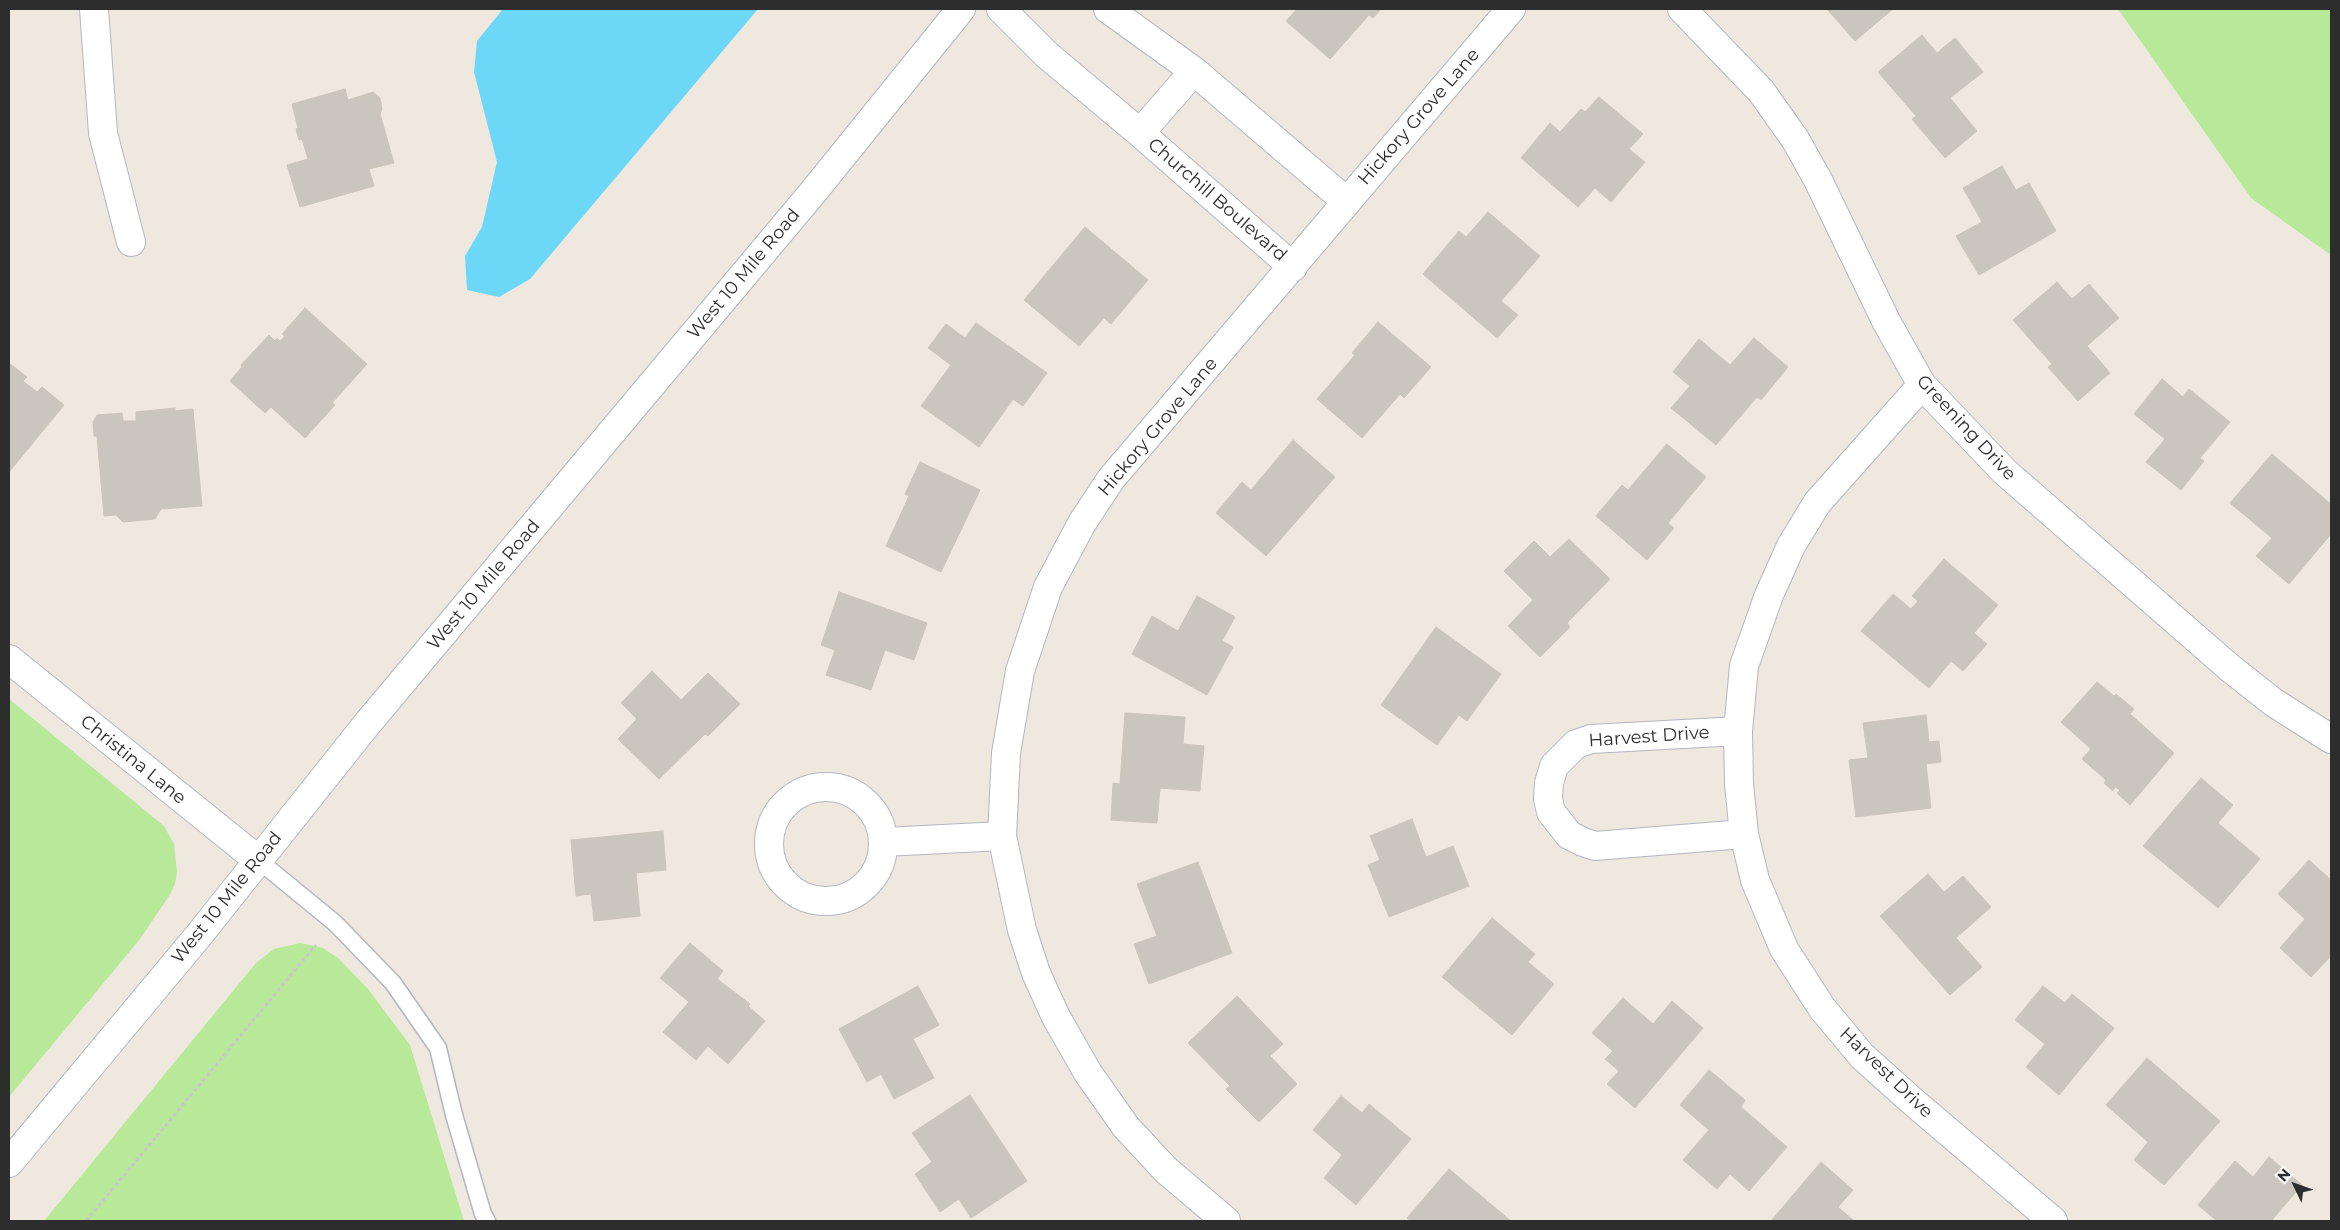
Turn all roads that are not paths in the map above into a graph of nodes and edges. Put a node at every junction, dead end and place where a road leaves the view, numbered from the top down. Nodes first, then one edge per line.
1 (94, 9) edge
2 (961, 9) edge
3 (1001, 9) edge
4 (1108, 9) edge
5 (1511, 9) edge
6 (1682, 9) edge
7 (1194, 71) junction
8 (1140, 133) junction
9 (1347, 202) junction
10 (132, 242) dead end
11 (1293, 267) junction
12 (1922, 385) junction
13 (9, 659) edge
14 (1738, 731) junction
15 (2331, 739) edge
16 (1744, 834) junction
17 (1002, 836) junction
18 (884, 842) junction
19 (258, 860) junction
20 (9, 1163) edge
21 (487, 1221) edge
22 (1226, 1221) edge
23 (2053, 1221) edge

1 - 10 street
2 - 19 street, West 10 Mile Road
3 - 8 street, Churchill Boulevard
4 - 7 street
5 - 9 street, Hickory Grove Lane
6 - 12 street, Greening Drive
7 - 8 street, Churchill Boulevard
7 - 9 street
8 - 11 street, Churchill Boulevard
9 - 11 street, Hickory Grove Lane
11 - 17 street, Hickory Grove Lane
12 - 14 street, Harvest Drive
12 - 15 street, Greening Drive
13 - 19 street, Christina Lane
14 - 16 street, Harvest Drive
14 - 16 street, Harvest Drive
16 - 23 street, Harvest Drive
17 - 18 street
17 - 22 street, Hickory Grove Lane
18 - 18 street
19 - 20 street, West 10 Mile Road
19 - 21 lane

